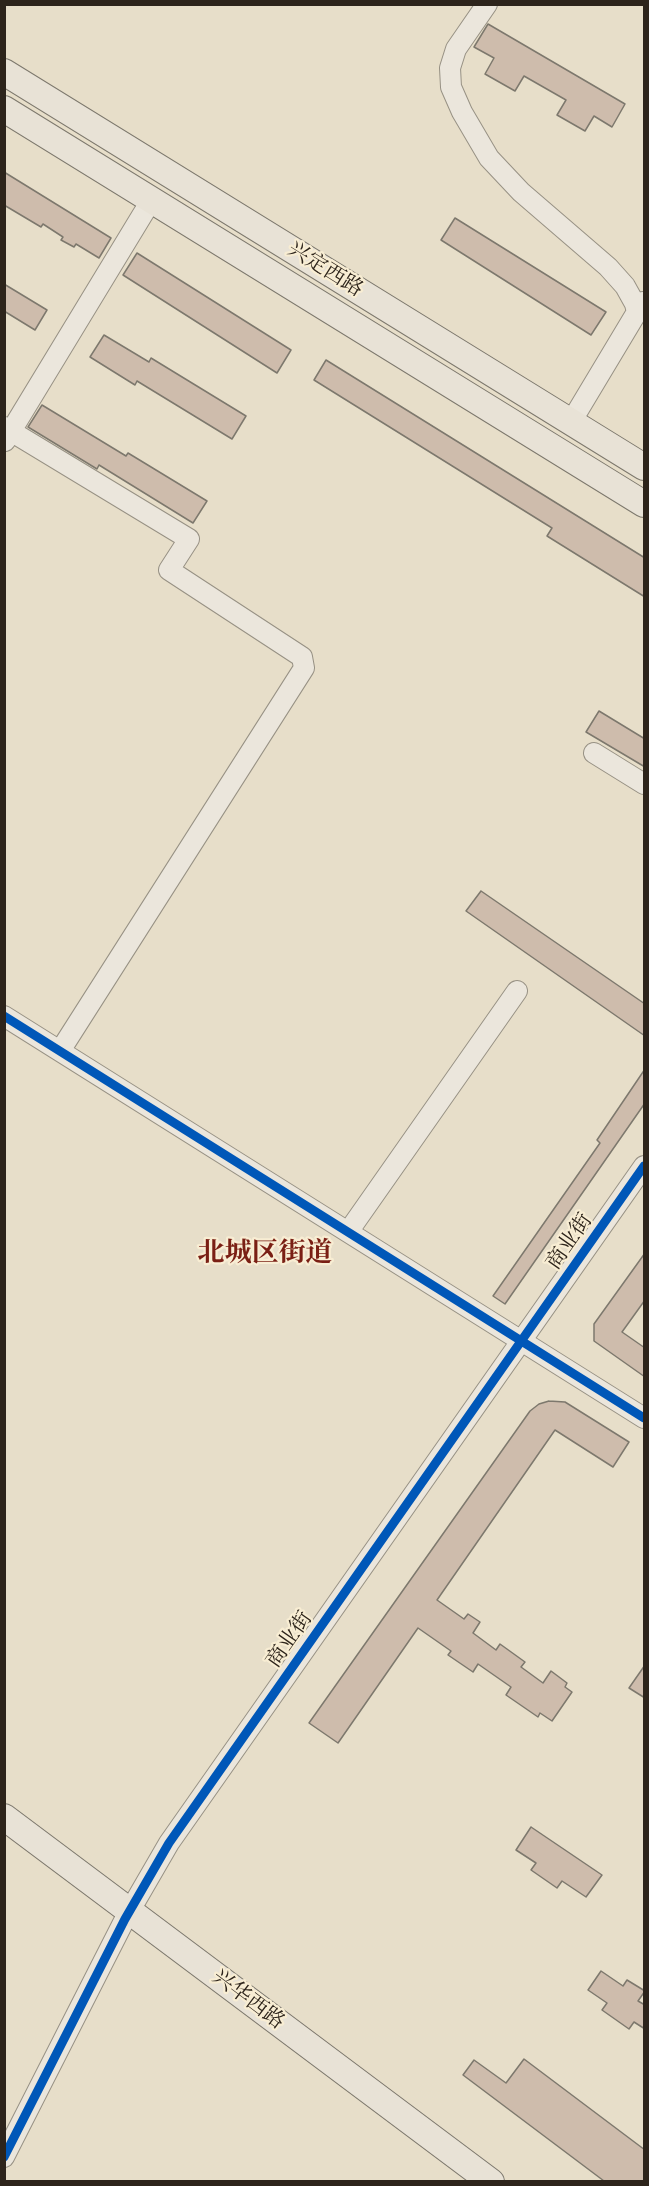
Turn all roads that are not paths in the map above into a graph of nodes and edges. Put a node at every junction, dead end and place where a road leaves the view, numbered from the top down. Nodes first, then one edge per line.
1 (487, 4) edge
2 (4, 72) edge
3 (4, 109) edge
4 (152, 199) junction
5 (641, 306) edge
6 (571, 422) junction
7 (7, 433) edge
8 (645, 467) edge
9 (645, 504) edge
10 (594, 753) dead end
11 (645, 784) edge
12 (517, 991) dead end
13 (4, 1016) edge
14 (60, 1051) junction
15 (645, 1166) edge
16 (348, 1232) junction
17 (522, 1342) junction
18 (645, 1418) edge
19 (4, 1817) edge
20 (130, 1911) junction
21 (4, 2157) edge
22 (492, 2181) edge

1 - 5 street
2 - 6 main road, 兴定西路
3 - 4 main road, 兴定西路
4 - 7 street
4 - 9 main road, 兴定西路
5 - 6 street
6 - 8 main road, 兴定西路
7 - 14 street
10 - 11 street
12 - 16 street
13 - 14 street
14 - 16 street
15 - 17 street, 商业街
16 - 17 street
17 - 18 street
17 - 20 street, 商业街
19 - 20 main road, 兴华西路
20 - 21 street, 商业街
20 - 22 main road, 兴华西路

